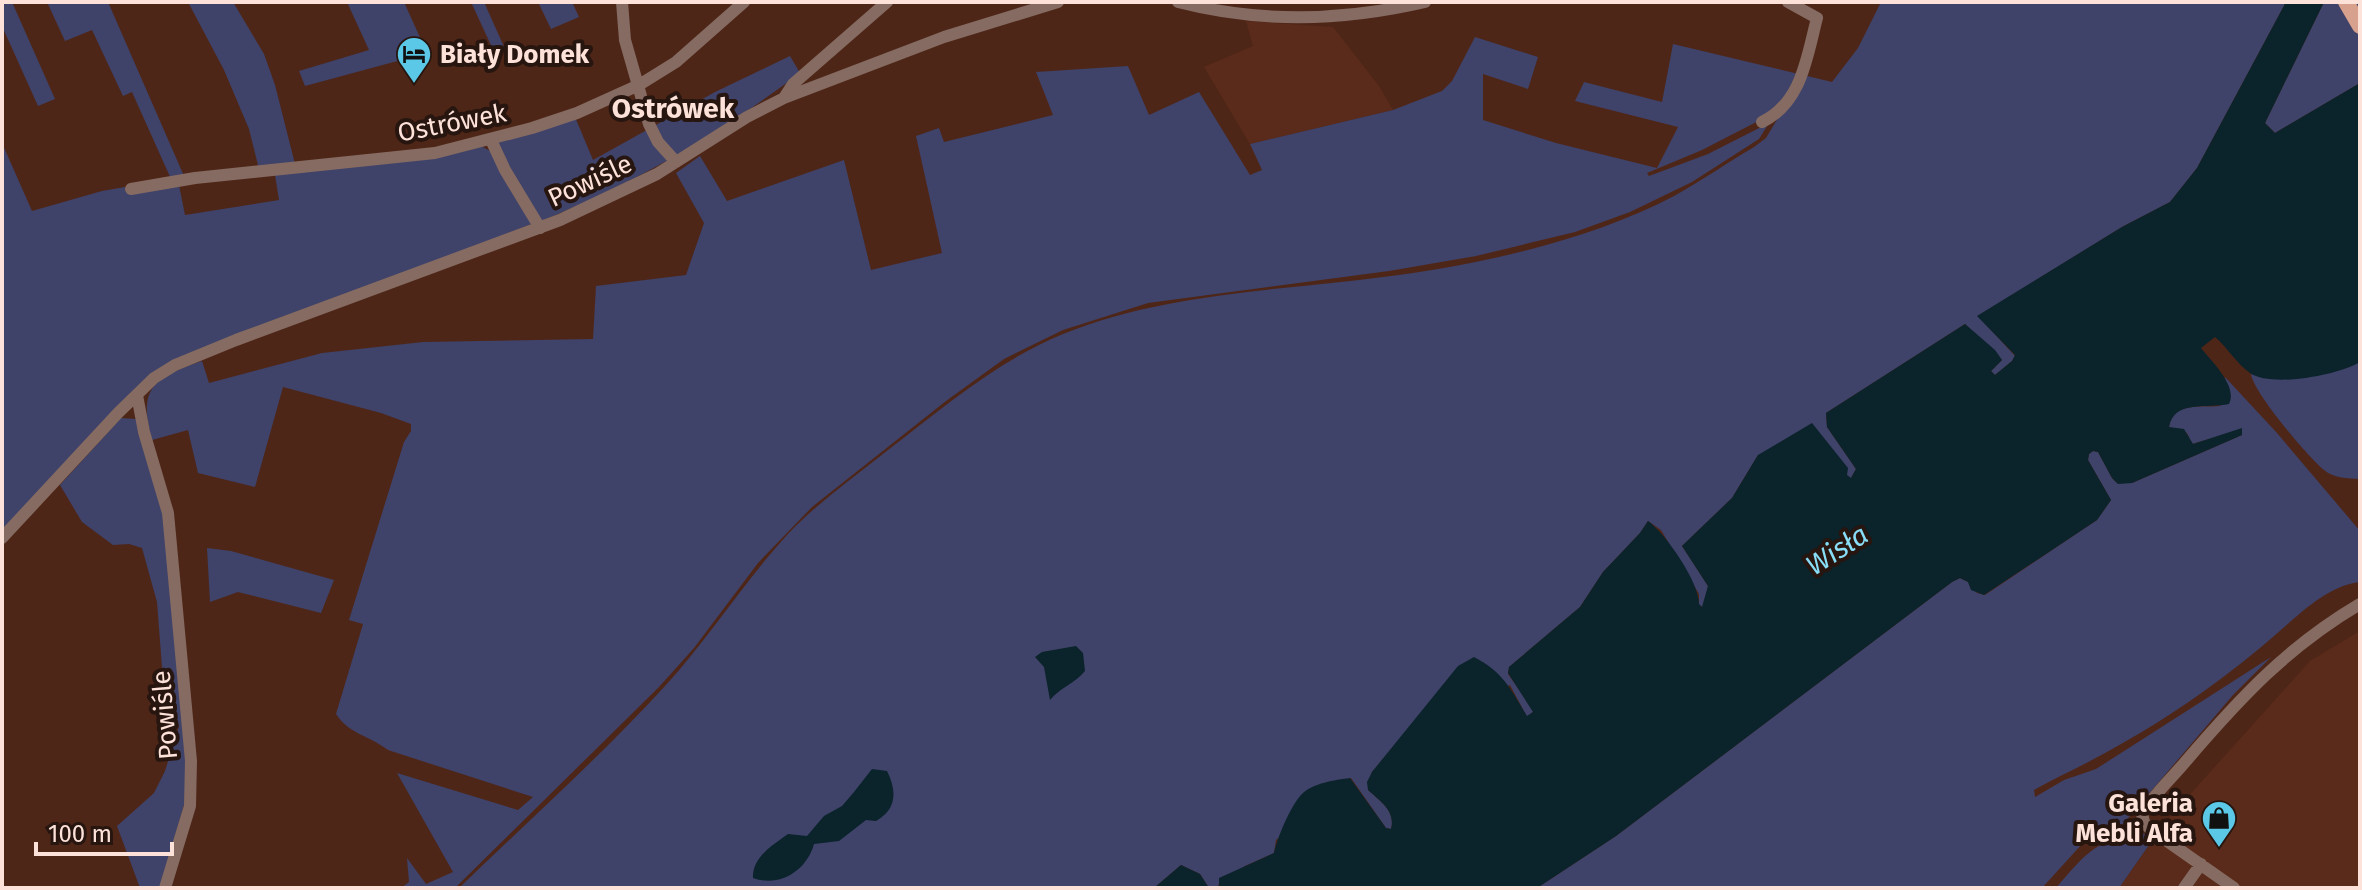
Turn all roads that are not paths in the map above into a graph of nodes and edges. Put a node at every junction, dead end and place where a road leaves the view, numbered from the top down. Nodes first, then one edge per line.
1 (622, 2) edge
2 (744, 2) edge
3 (887, 2) edge
4 (1058, 2) edge
5 (1178, 2) edge
6 (1425, 2) edge
7 (1788, 2) edge
8 (2346, 2) edge
9 (2360, 26) edge
10 (639, 85) junction
11 (784, 98) junction
12 (1762, 122) dead end
13 (491, 140) junction
14 (676, 162) junction
15 (131, 189) dead end
16 (540, 228) junction
17 (137, 395) junction
18 (2, 538) edge
19 (2360, 604) edge
20 (2201, 864) junction
21 (165, 888) edge
22 (2184, 888) edge
23 (2234, 888) edge

1 - 10 street
2 - 10 street, Ostrówek
3 - 11 street
4 - 11 street, Powiśle
5 - 6 street
7 - 12 street
8 - 9 main road
10 - 13 street, Ostrówek
10 - 14 street
11 - 14 street, Powiśle
13 - 15 street, Ostrówek
13 - 16 street
14 - 16 street, Powiśle
16 - 17 street, Powiśle
17 - 18 street, Powiśle
17 - 21 street, Powiśle
19 - 20 street
20 - 22 street
20 - 23 street

